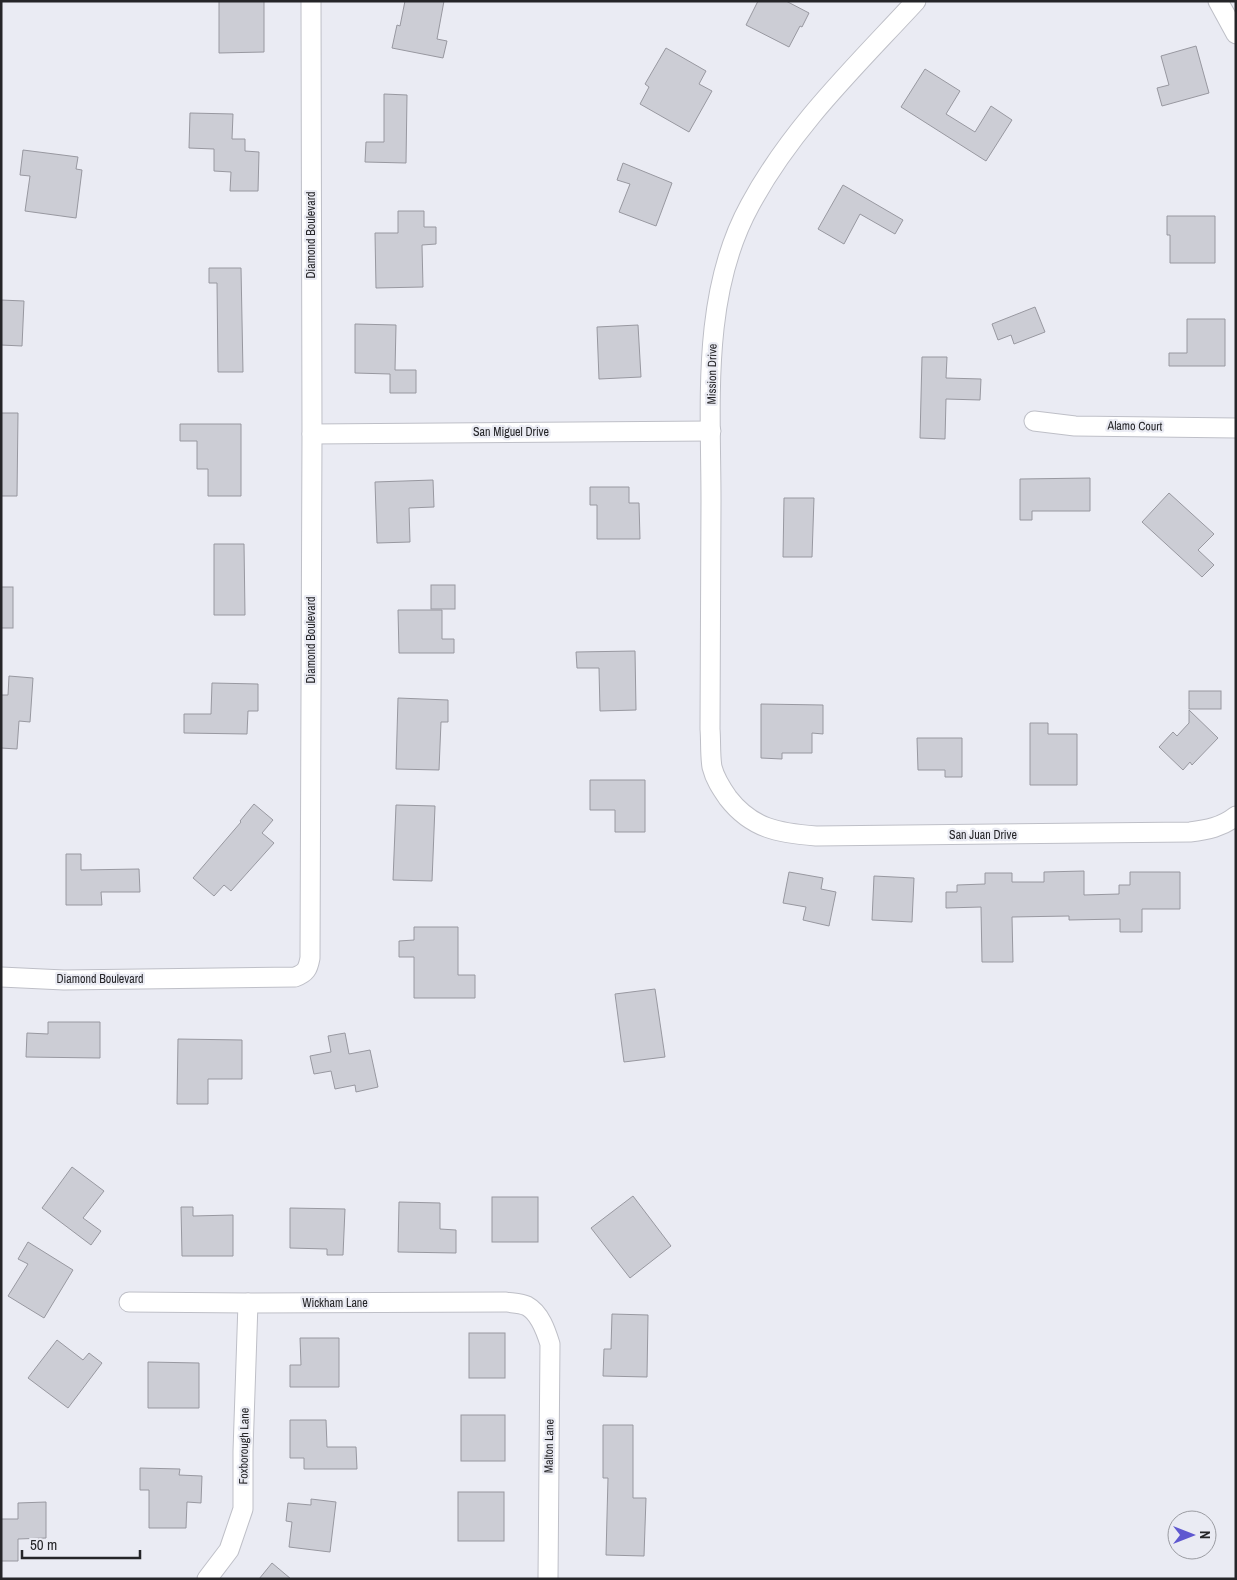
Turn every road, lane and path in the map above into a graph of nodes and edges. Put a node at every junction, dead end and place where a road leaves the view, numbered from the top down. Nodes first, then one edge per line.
1 (310, 1) edge
2 (916, 1) edge
3 (1218, 1) edge
4 (1236, 34) edge
5 (1034, 422) dead end
6 (1236, 428) edge
7 (710, 431) junction
8 (312, 434) junction
9 (734, 807) joint
10 (1236, 816) edge
11 (1, 978) edge
12 (129, 1302) dead end
13 (248, 1304) junction
14 (537, 1316) joint
15 (206, 1579) edge
16 (548, 1579) edge

1 - 8 street, Diamond Boulevard
2 - 7 street, Mission Drive
3 - 4 street
5 - 6 street, Alamo Court
7 - 8 street, San Miguel Drive
7 - 9 street, Mission Drive
8 - 11 street, Diamond Boulevard
9 - 10 street, San Juan Drive
12 - 13 street, Wickham Lane
13 - 14 street, Wickham Lane
13 - 15 street, Foxborough Lane
14 - 16 street, Malton Lane

